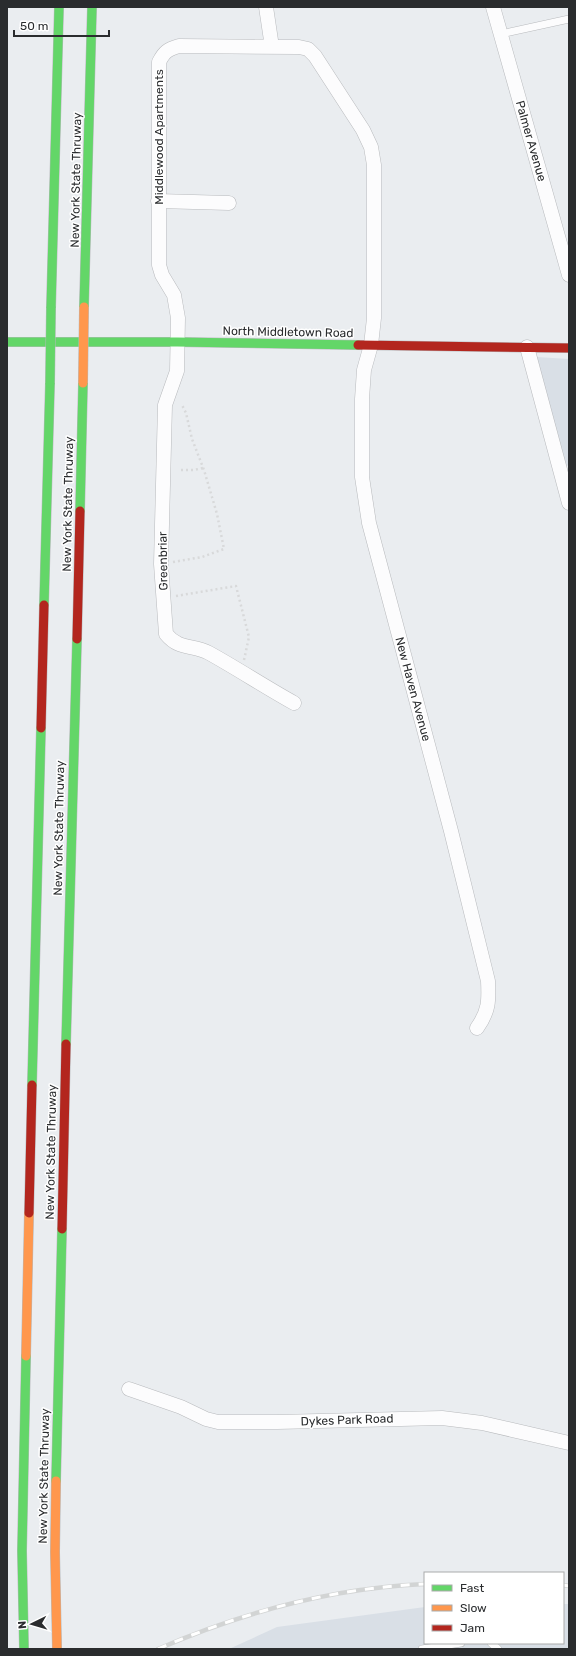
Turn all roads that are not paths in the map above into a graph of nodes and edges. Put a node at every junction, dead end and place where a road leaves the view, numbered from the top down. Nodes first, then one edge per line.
1 (59, 7) edge
2 (92, 7) edge
3 (266, 7) edge
4 (493, 7) edge
5 (569, 19) edge
6 (501, 34) junction
7 (272, 47) junction
8 (158, 201) junction
9 (229, 203) dead end
10 (569, 275) edge
11 (7, 342) edge
12 (177, 342) junction
13 (371, 344) junction
14 (527, 347) junction
15 (569, 348) edge
16 (569, 503) edge
17 (294, 703) dead end
18 (478, 1028) dead end
19 (129, 1389) dead end
20 (569, 1443) edge
21 (454, 1644) edge
22 (24, 1649) edge
23 (57, 1649) edge
24 (422, 1649) edge

1 - 22 main road, New York State Thruway, bridge
2 - 23 main road, New York State Thruway, bridge
3 - 7 street
4 - 6 street, Palmer Avenue
5 - 6 lane
6 - 10 street, Palmer Avenue
7 - 8 street, Middlewood Apartments
7 - 13 street, Middlewood Apartments
8 - 9 street
8 - 12 street, Middlewood Apartments
11 - 12 main road, North Middletown Road
12 - 13 main road, North Middletown Road
12 - 17 street, Greenbriar
13 - 14 main road, North Middletown Road
13 - 18 street, New Haven Avenue
14 - 15 main road, North Middletown Road
14 - 16 street
19 - 20 street, Dykes Park Road
21 - 24 lane

